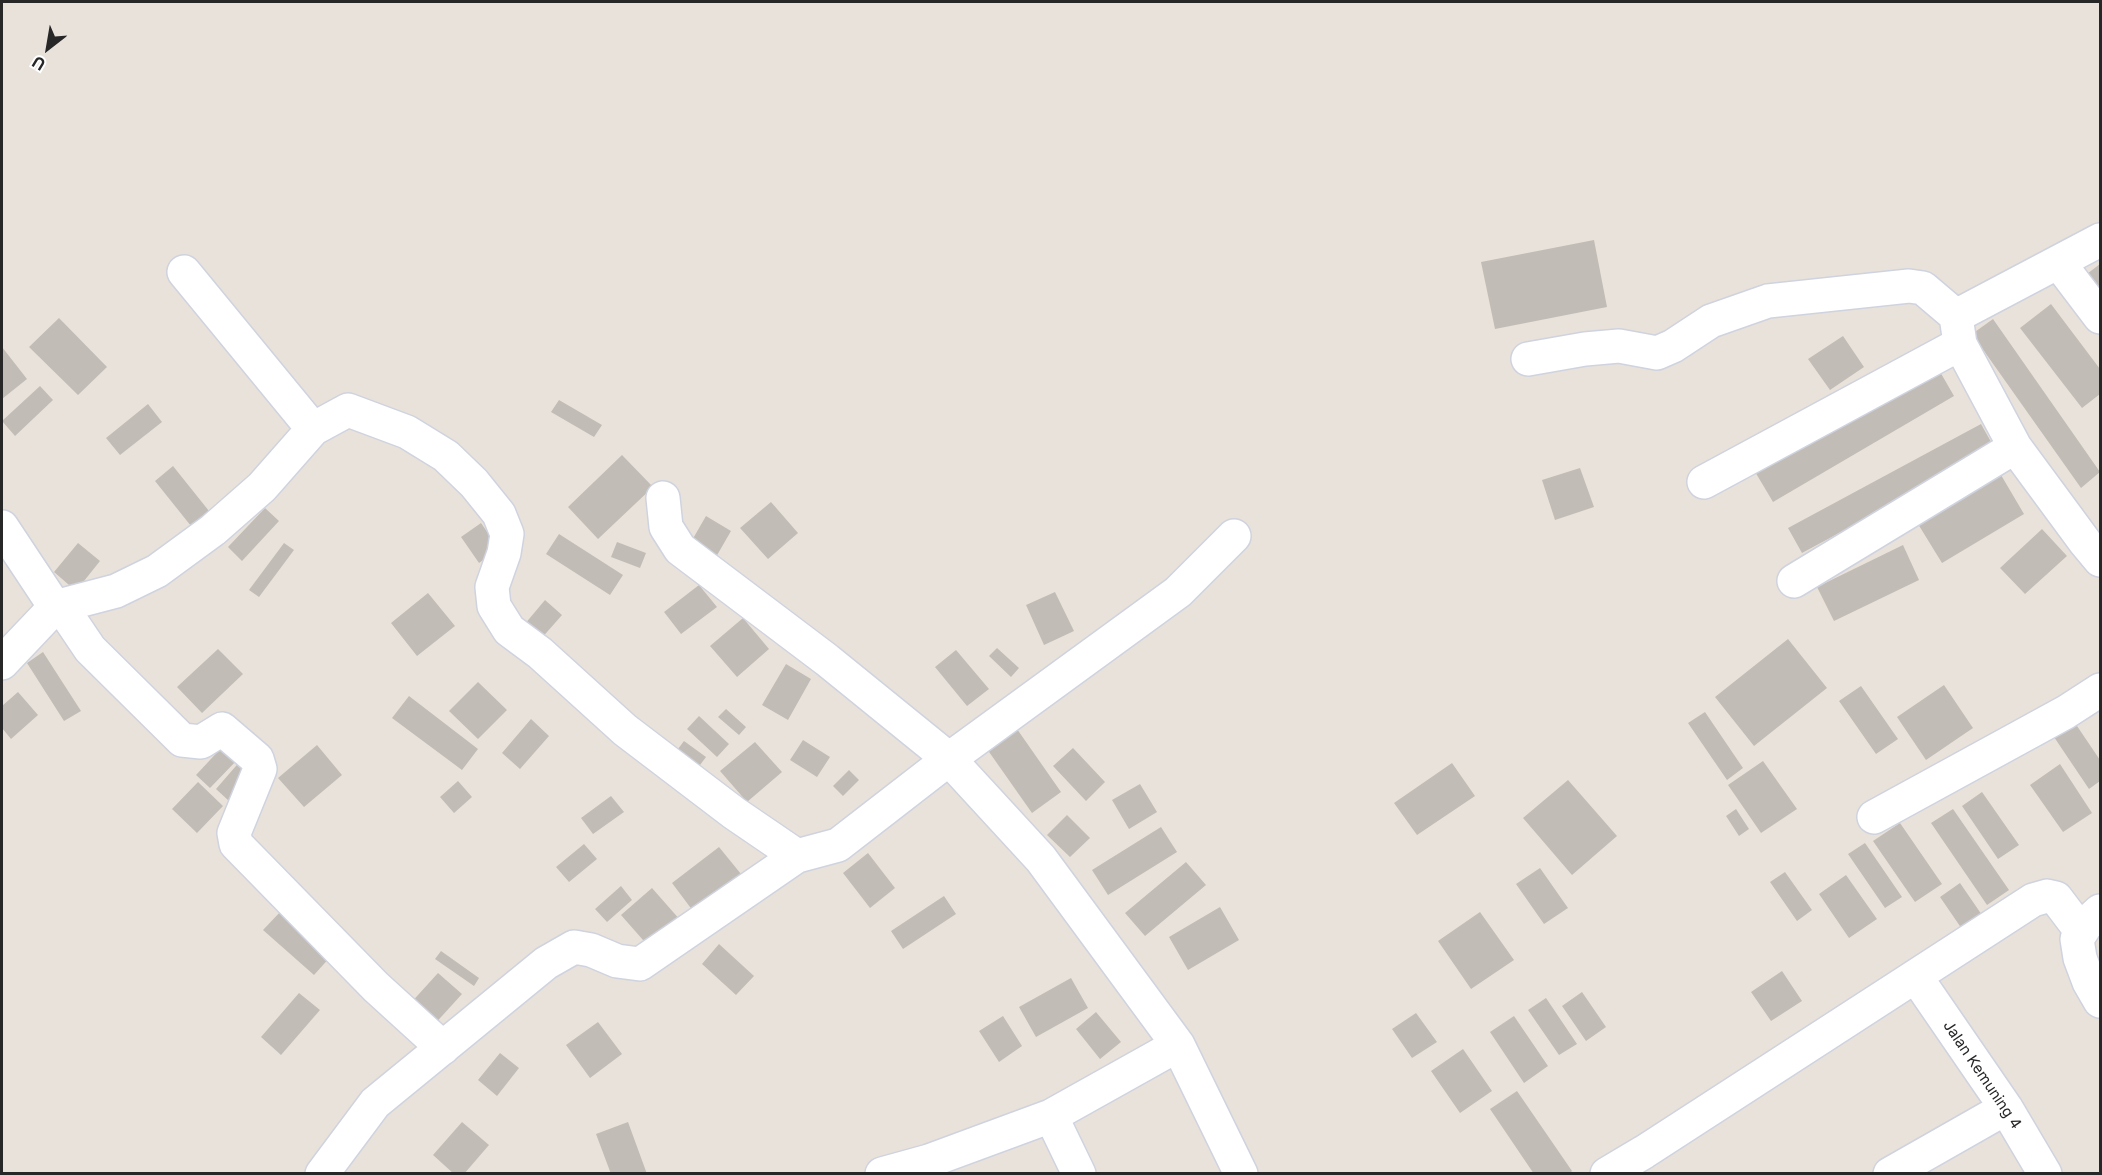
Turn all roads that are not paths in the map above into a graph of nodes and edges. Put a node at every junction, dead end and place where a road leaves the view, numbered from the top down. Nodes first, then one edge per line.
1 (2100, 240) edge
2 (2059, 263) junction
3 (184, 272) dead end
4 (2100, 317) edge
5 (1958, 330) junction
6 (1528, 359) dead end
7 (313, 429) junction
8 (2015, 447) junction
9 (1704, 482) dead end
10 (663, 498) dead end
11 (2, 527) edge
12 (1234, 536) dead end
13 (2095, 544) edge
14 (1794, 581) dead end
15 (58, 607) junction
16 (2, 663) edge
17 (2100, 690) edge
18 (949, 759) junction
19 (1874, 817) dead end
20 (796, 856) junction
21 (2091, 921) edge
22 (1916, 977) junction
23 (2100, 1001) edge
24 (1178, 1045) junction
25 (443, 1048) junction
26 (2006, 1108) junction
27 (1051, 1116) junction
28 (1651, 1163) edge
29 (932, 1167) edge
30 (322, 1173) edge
31 (882, 1173) edge
32 (1079, 1173) edge
33 (1241, 1173) edge
34 (1606, 1173) edge
35 (1890, 1173) edge
36 (2045, 1173) edge

1 - 2 street
2 - 4 street
2 - 5 street
3 - 7 street
5 - 6 street
5 - 8 street
5 - 9 street
7 - 15 street
7 - 20 street
8 - 13 street
8 - 14 street
10 - 18 street
11 - 15 street
12 - 18 street
15 - 16 street
15 - 25 street
17 - 19 street
18 - 20 street
18 - 24 street
20 - 25 street
21 - 22 street
21 - 23 street
22 - 26 street, Jalan Kemuning 4
22 - 28 street
24 - 27 street
24 - 33 street
25 - 30 street
26 - 35 street
26 - 36 street, Jalan Kemuning 4
27 - 29 street
27 - 32 street
28 - 34 street
29 - 31 street

